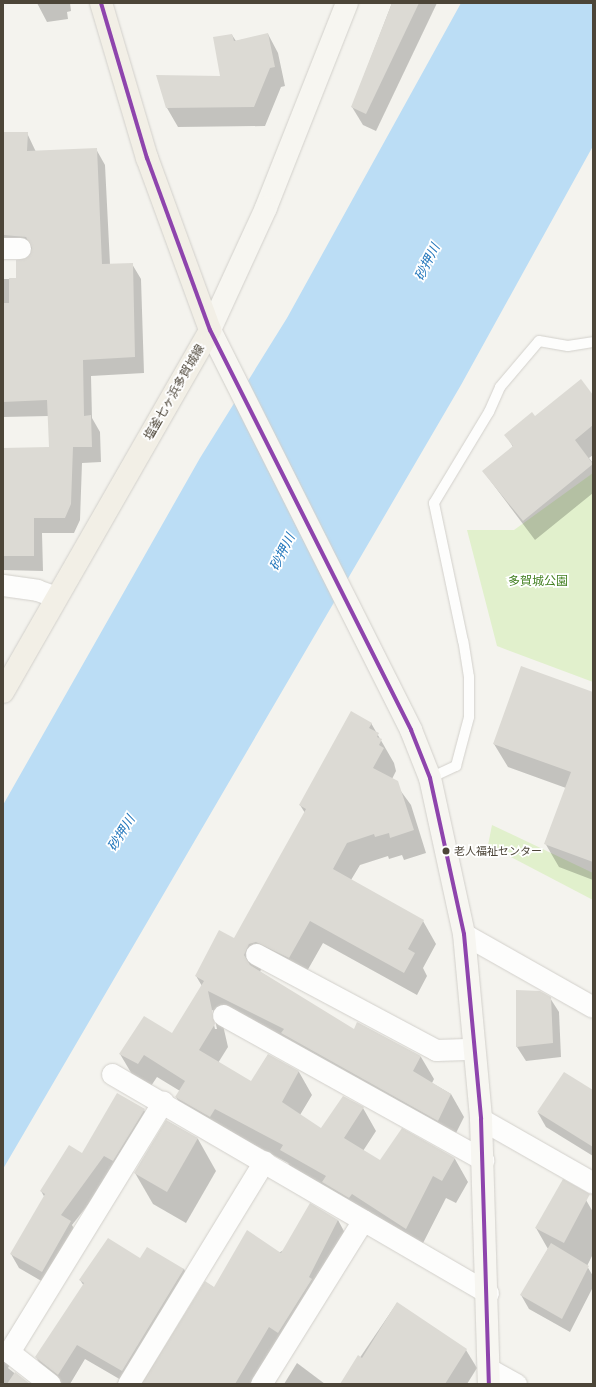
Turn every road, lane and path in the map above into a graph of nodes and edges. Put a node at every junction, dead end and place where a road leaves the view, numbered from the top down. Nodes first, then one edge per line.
1 (101, 3) edge
2 (347, 3) edge
3 (210, 330) junction
4 (593, 342) edge
5 (3, 585) edge
6 (56, 597) junction
7 (3, 692) edge
8 (430, 778) junction
9 (464, 934) junction
10 (256, 954) dead end
11 (593, 1007) edge
12 (223, 1016) dead end
13 (474, 1049) junction
14 (112, 1074) dead end
15 (163, 1102) junction
16 (481, 1119) junction
17 (483, 1160) junction
18 (264, 1161) junction
19 (593, 1183) edge
20 (363, 1220) junction
21 (488, 1293) junction
22 (489, 1377) edge
23 (50, 1384) edge
24 (128, 1384) edge
25 (261, 1384) edge
26 (516, 1384) edge

1 - 3 main road, 塩釜七ヶ浜多賀城線
2 - 3 street
3 - 6 main road, 塩釜七ヶ浜多賀城線
3 - 8 street
4 - 8 lane
5 - 6 street
6 - 7 main road, 塩釜七ヶ浜多賀城線
8 - 9 street
9 - 11 street
9 - 13 street
10 - 13 street
12 - 17 street
13 - 16 street
14 - 15 street
15 - 18 street
15 - 23 street
16 - 17 street
16 - 19 street
17 - 21 street
18 - 20 street
18 - 24 street
20 - 21 street
20 - 25 street
21 - 22 street
22 - 26 street

